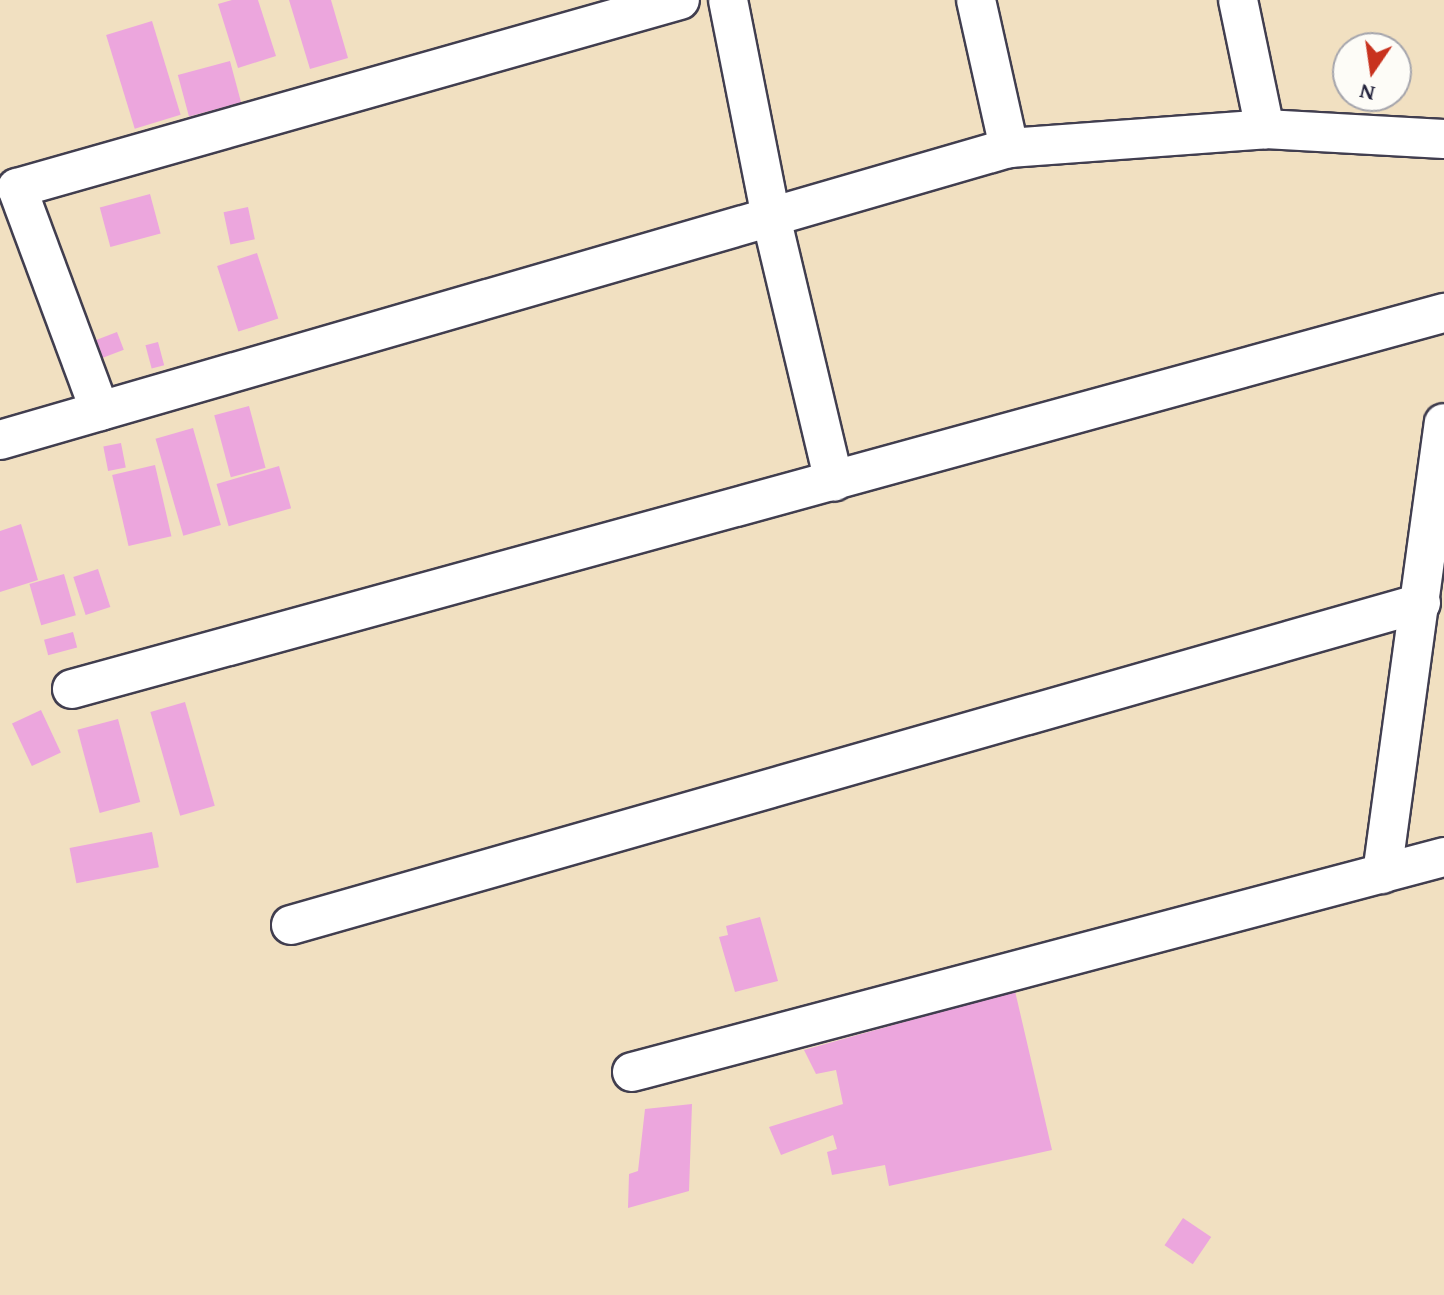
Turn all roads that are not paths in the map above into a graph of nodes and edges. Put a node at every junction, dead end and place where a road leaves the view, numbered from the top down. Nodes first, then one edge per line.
1 (680, 0) edge
2 (728, 0) edge
3 (976, 0) edge
4 (1238, 0) edge
5 (1265, 129) junction
6 (1444, 139) edge
7 (1009, 148) junction
8 (771, 217) junction
9 (1444, 313) edge
10 (100, 411) junction
11 (1444, 423) edge
12 (0, 440) edge
13 (834, 482) junction
14 (1421, 603) junction
15 (72, 689) dead end
16 (1444, 857) edge
17 (1382, 874) junction
18 (291, 925) dead end
19 (632, 1072) dead end

1 - 10 street
2 - 8 street
3 - 7 street
4 - 5 street
5 - 6 street
5 - 7 street
7 - 8 street
8 - 10 street
8 - 13 street
9 - 13 street
10 - 12 street
11 - 14 street
13 - 15 street
14 - 17 street
14 - 18 street
16 - 17 street
17 - 19 street

